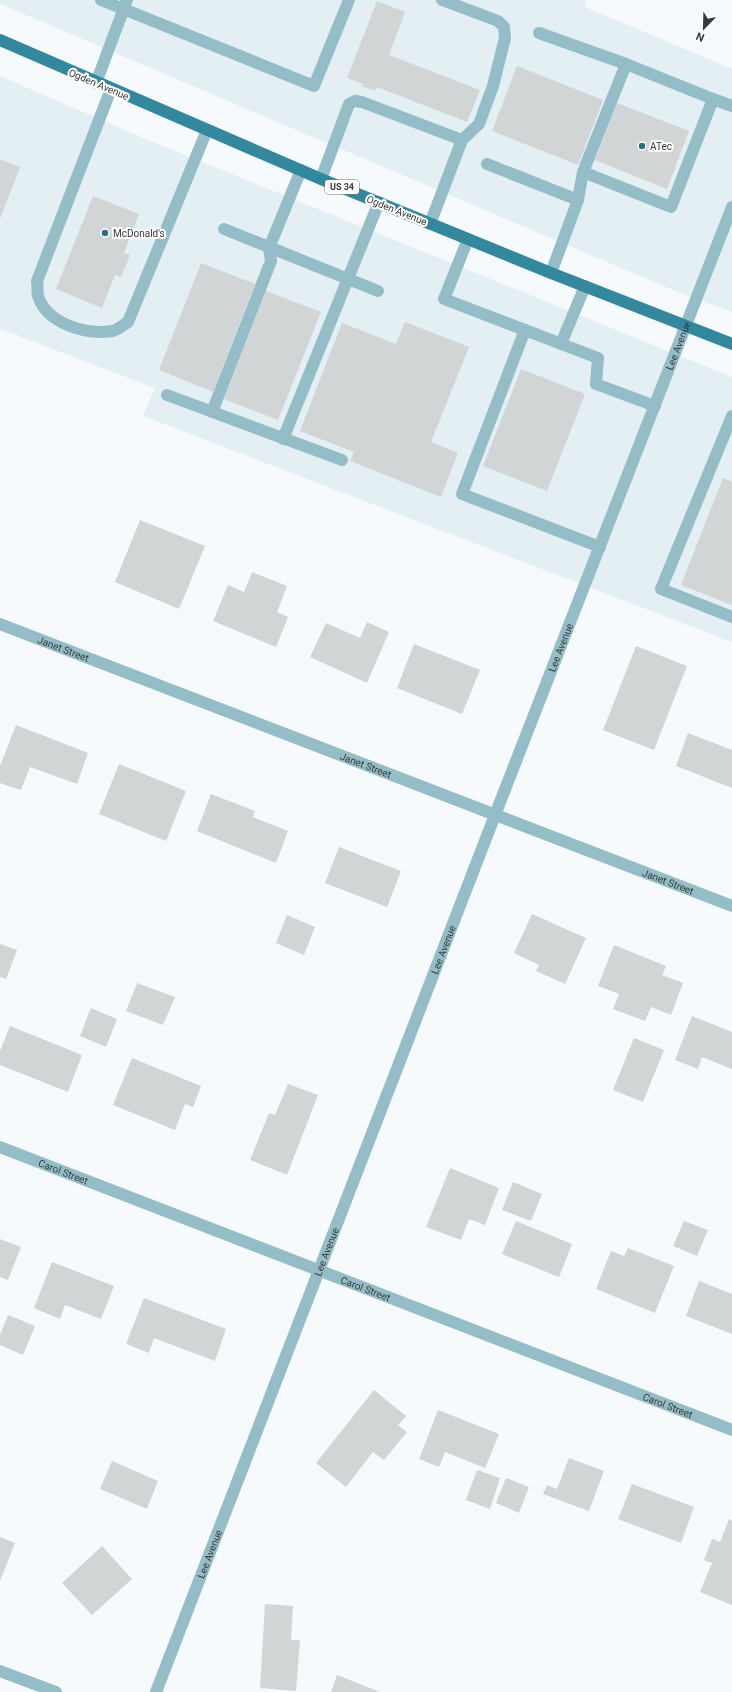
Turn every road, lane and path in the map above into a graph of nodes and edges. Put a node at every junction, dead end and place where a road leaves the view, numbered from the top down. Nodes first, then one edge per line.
1 (101, 0) edge
2 (349, 0) edge
3 (442, 0) edge
4 (125, 5) edge
5 (539, 33) dead end
6 (0, 40) edge
7 (626, 64) junction
8 (96, 83) junction
9 (111, 89) junction
10 (713, 99) junction
11 (732, 106) edge
12 (207, 130) junction
13 (462, 140) junction
14 (487, 164) dead end
15 (301, 170) junction
16 (583, 172) junction
17 (321, 179) junction
18 (578, 200) junction
19 (379, 202) junction
20 (732, 207) edge
21 (430, 224) junction
22 (224, 229) dead end
23 (468, 239) junction
24 (269, 248) junction
25 (551, 273) junction
26 (348, 279) junction
27 (585, 286) junction
28 (378, 291) dead end
29 (686, 326) junction
30 (525, 330) junction
31 (561, 344) junction
32 (732, 344) edge
33 (167, 395) dead end
34 (655, 406) junction
35 (212, 412) junction
36 (732, 416) edge
37 (729, 433) edge
38 (283, 439) junction
39 (342, 460) dead end
40 (600, 547) junction
41 (732, 617) edge
42 (0, 624) edge
43 (495, 815) junction
44 (732, 906) edge
45 (0, 1147) edge
46 (319, 1270) junction
47 (732, 1430) edge
48 (0, 1670) edge
49 (56, 1692) edge
50 (156, 1692) edge

1 - 4 street
2 - 4 street
3 - 13 street
4 - 8 street
5 - 7 street
6 - 8 main road, Ogden Avenue / US 34
7 - 10 street
7 - 16 street
8 - 9 main road, Ogden Avenue / US 34
9 - 12 main road, Ogden Avenue / US 34
9 - 12 street
10 - 11 street
10 - 16 street
12 - 15 main road, Ogden Avenue / US 34
13 - 17 street
13 - 21 street
14 - 18 street
15 - 17 main road, Ogden Avenue / US 34
15 - 24 street
16 - 18 street
17 - 19 main road, Ogden Avenue / US 34
18 - 25 street
19 - 21 main road, Ogden Avenue / US 34
19 - 26 street
20 - 29 street, Lee Avenue
21 - 23 main road, Ogden Avenue / US 34
22 - 24 street
23 - 25 main road, Ogden Avenue / US 34
23 - 30 street
24 - 26 street
24 - 35 street
25 - 27 main road, Ogden Avenue / US 34
26 - 28 street
26 - 38 street
27 - 29 main road, Ogden Avenue / US 34
27 - 31 street
29 - 32 main road, Ogden Avenue / US 34
29 - 34 street, Lee Avenue
30 - 31 street
30 - 40 street
31 - 34 street
33 - 35 street
34 - 40 street, Lee Avenue
35 - 38 street
36 - 37 street
37 - 41 street
38 - 39 street
40 - 43 street, Lee Avenue
42 - 43 street, Janet Street
43 - 44 street, Janet Street
43 - 46 street, Lee Avenue
45 - 46 street, Carol Street
46 - 47 street, Carol Street
46 - 50 street, Lee Avenue
48 - 49 street

